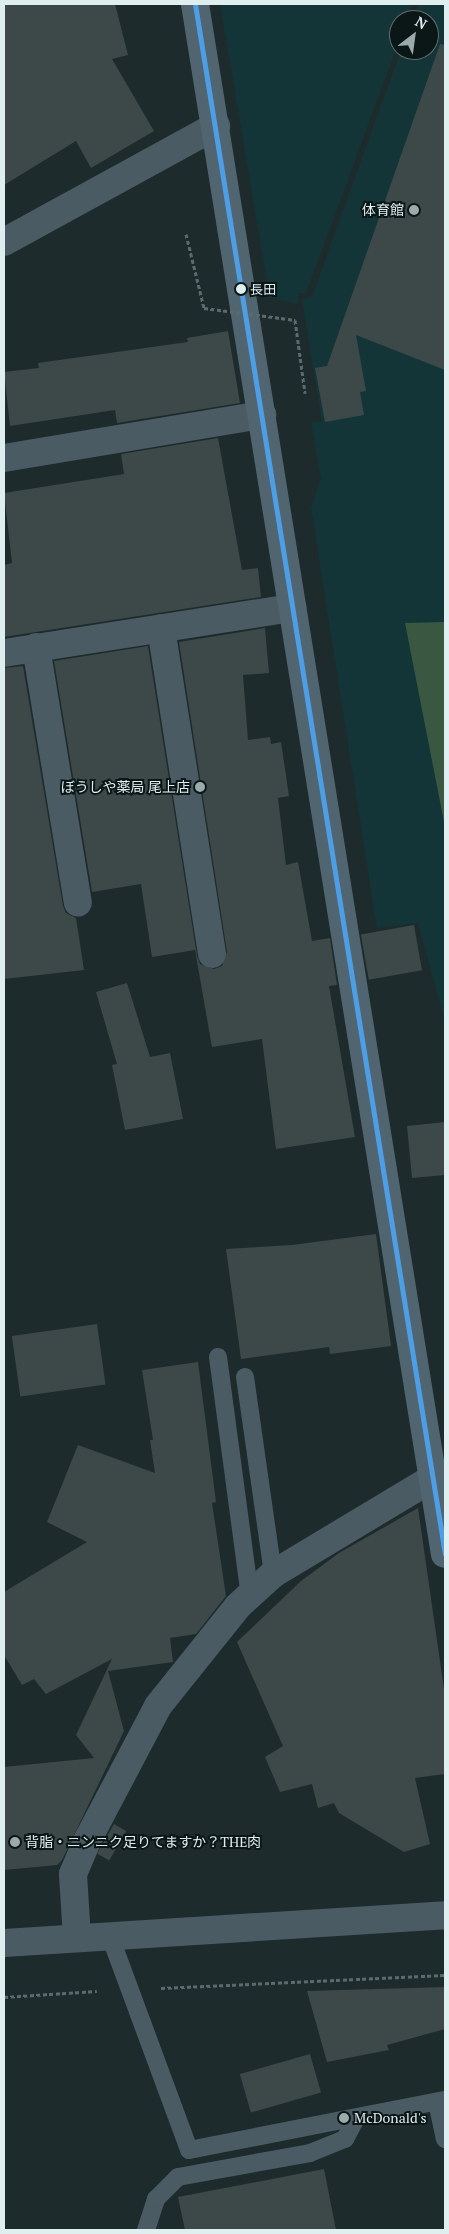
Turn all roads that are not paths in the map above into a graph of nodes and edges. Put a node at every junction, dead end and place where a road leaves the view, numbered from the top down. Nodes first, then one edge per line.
1 (195, 4) edge
2 (216, 126) junction
3 (4, 242) edge
4 (262, 414) junction
5 (4, 458) edge
6 (293, 608) junction
7 (161, 628) junction
8 (36, 647) junction
9 (4, 653) edge
10 (78, 903) dead end
11 (212, 954) dead end
12 (218, 1357) dead end
13 (244, 1377) dead end
14 (433, 1478) junction
15 (445, 1554) edge
16 (273, 1574) junction
17 (250, 1597) junction
18 (445, 1915) edge
19 (110, 1936) junction
20 (77, 1938) junction
21 (4, 1943) edge
22 (441, 2101) edge
23 (356, 2118) junction
24 (445, 2140) edge
25 (146, 2230) edge

1 - 2 main road
2 - 3 street
2 - 4 main road
4 - 5 street
4 - 6 main road
6 - 7 street
6 - 14 main road
7 - 8 street
7 - 11 street
8 - 9 street
8 - 10 street
12 - 17 lane
13 - 16 lane
14 - 15 main road
14 - 16 street
16 - 17 street
17 - 20 street
18 - 19 street
19 - 20 street
19 - 23 lane
20 - 21 street
22 - 23 lane
22 - 24 lane
23 - 25 lane

